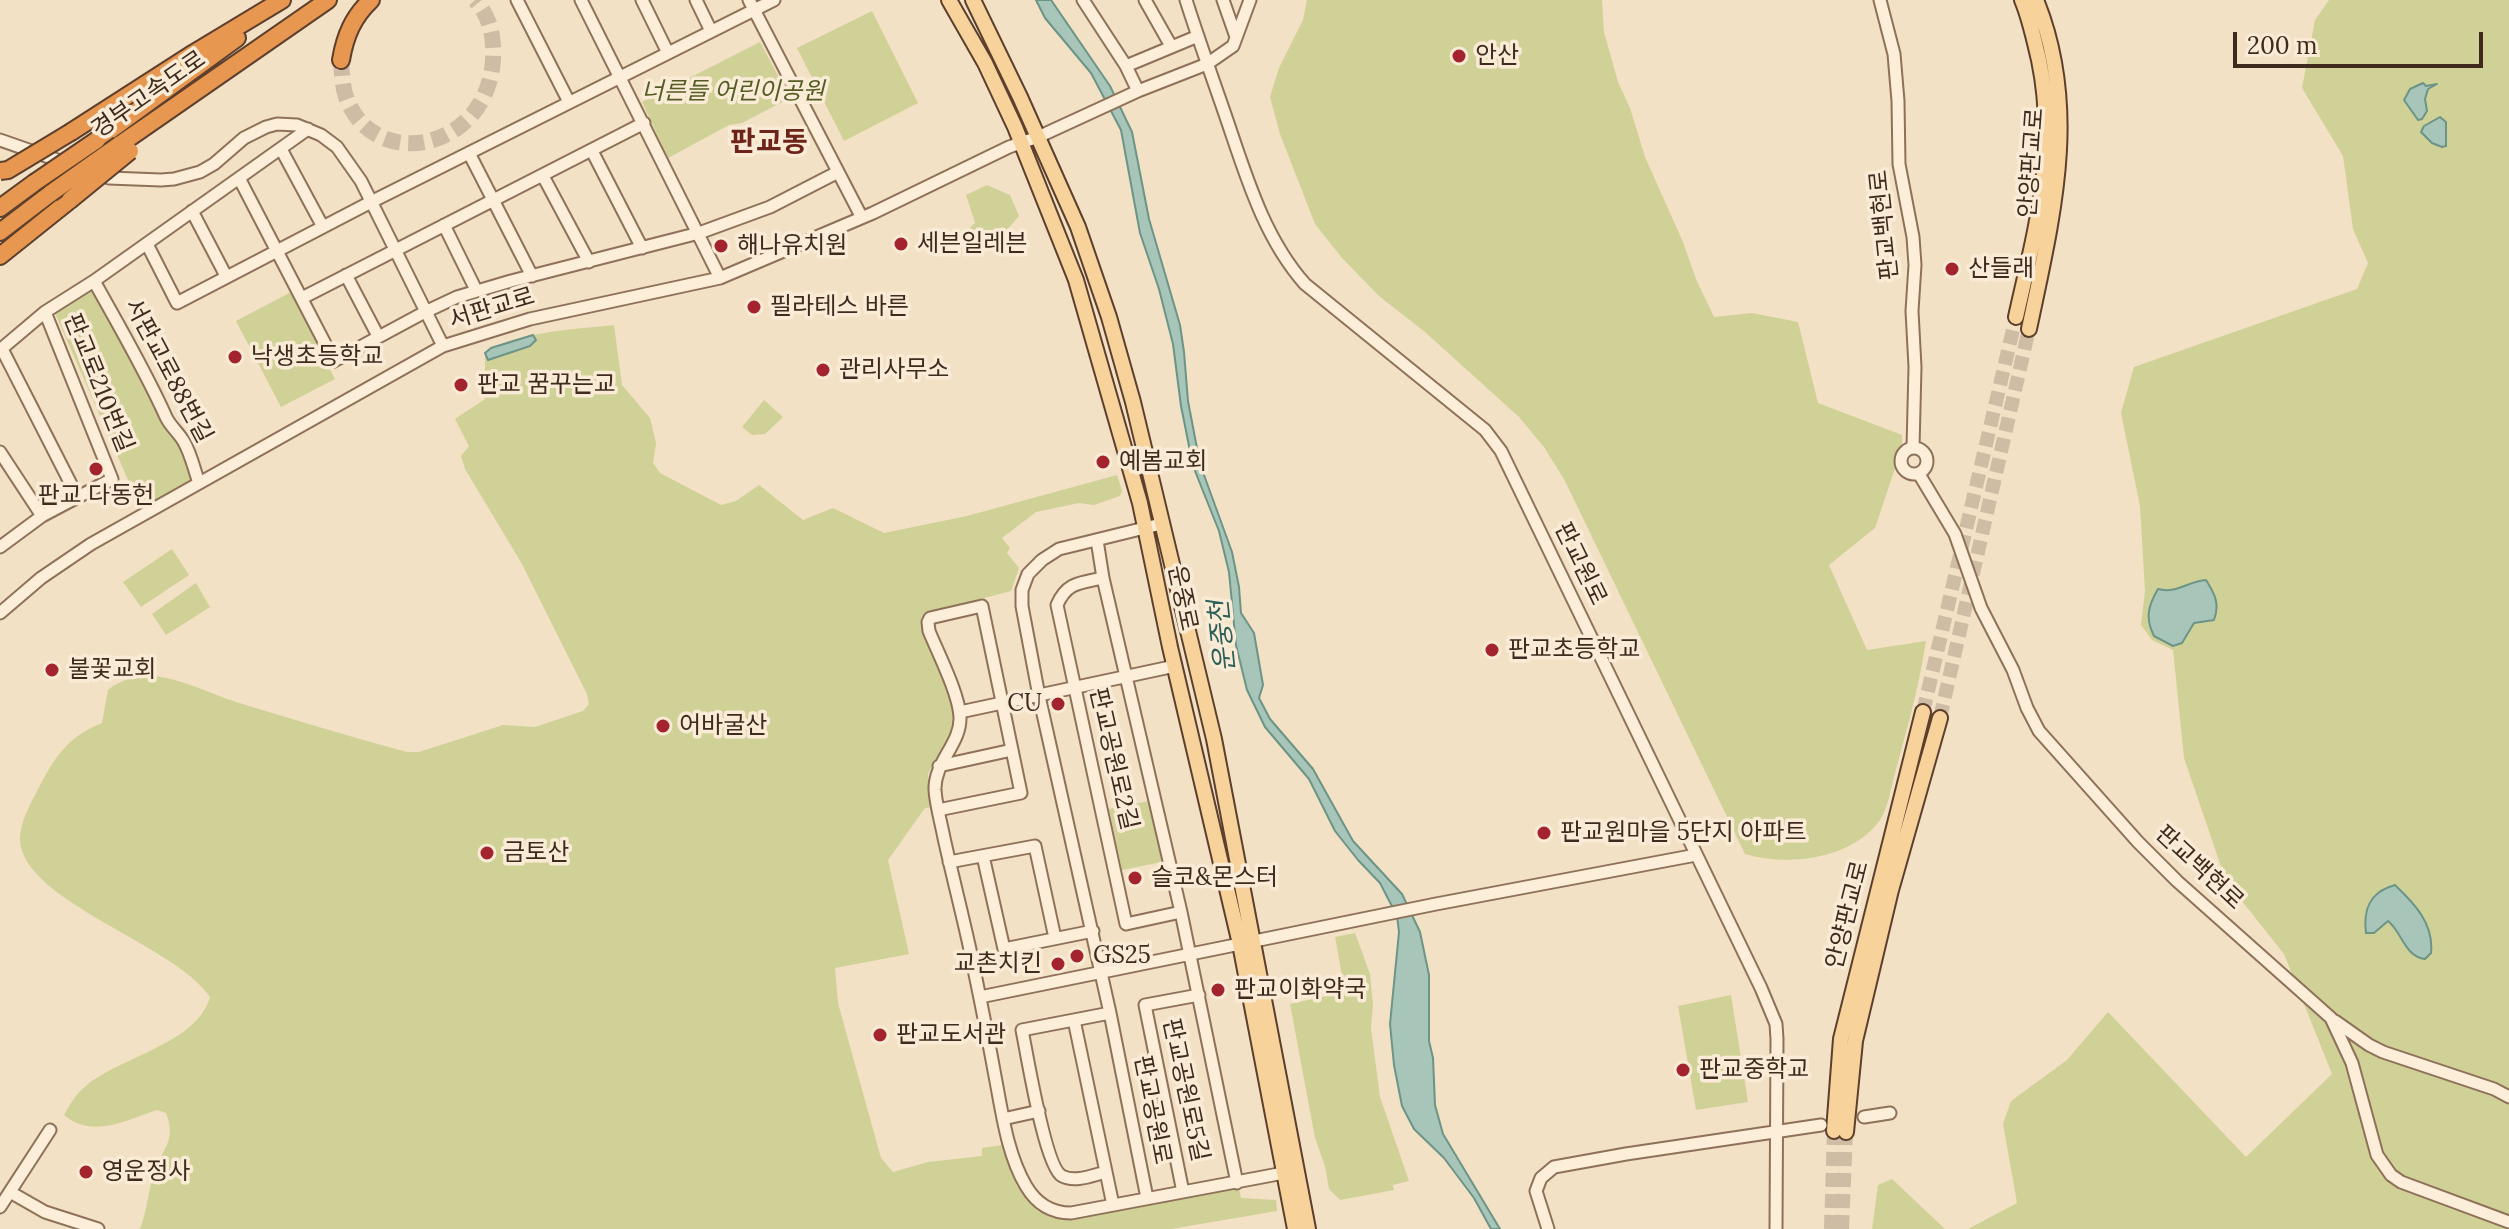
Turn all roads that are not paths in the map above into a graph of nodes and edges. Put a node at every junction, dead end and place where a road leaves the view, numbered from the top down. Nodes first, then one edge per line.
1 (282, 0) edge
2 (290, 0) edge
3 (328, 0) edge
4 (371, 0) edge
5 (517, 0) edge
6 (581, 0) edge
7 (642, 0) edge
8 (696, 0) edge
9 (774, 0) edge
10 (949, 0) edge
11 (973, 0) edge
12 (1083, 0) edge
13 (1145, 0) edge
14 (1186, 0) edge
15 (1223, 0) edge
16 (1250, 0) edge
17 (1880, 0) edge
18 (2022, 0) edge
19 (2036, 0) edge
20 (752, 5) edge
21 (711, 31) junction
22 (1198, 36) junction
23 (1236, 37) junction
24 (1171, 46) junction
25 (668, 53) junction
26 (341, 60) tunnel mouth
27 (1207, 64) junction
28 (1126, 66) junction
29 (620, 77) junction
30 (1132, 94) junction
31 (569, 102) junction
32 (644, 123) junction
33 (308, 129) junction
34 (1038, 137) junction
35 (0, 140) edge
36 (1022, 143) junction
37 (124, 148) junction
38 (281, 149) junction
39 (592, 151) junction
40 (469, 153) junction
41 (3, 171) edge
42 (838, 172) junction
43 (543, 176) junction
44 (239, 178) junction
45 (493, 199) junction
46 (371, 202) junction
47 (0, 208) edge
48 (192, 211) junction
49 (861, 216) junction
50 (444, 225) junction
51 (323, 227) junction
52 (0, 232) edge
53 (699, 233) junction
54 (147, 244) junction
55 (642, 248) junction
56 (277, 250) junction
57 (395, 250) junction
58 (0, 256) edge
59 (589, 262) junction
60 (346, 275) junction
61 (226, 276) junction
62 (532, 276) junction
63 (720, 278) junction
64 (94, 281) junction
65 (476, 290) junction
66 (302, 298) junction
67 (45, 312) junction
68 (425, 312) junction
69 (2016, 317) tunnel mouth
70 (2029, 329) tunnel mouth
71 (378, 336) junction
72 (443, 346) junction
73 (1, 350) edge
74 (1913, 448) junction
75 (0, 452) edge
76 (1919, 474) junction
77 (199, 483) junction
78 (77, 496) junction
79 (42, 516) junction
80 (1161, 524) junction
81 (1145, 528) junction
82 (3, 539) edge
83 (1097, 540) junction
84 (1103, 578) junction
85 (3, 605) edge
86 (1175, 666) junction
87 (1127, 677) junction
88 (1074, 688) junction
89 (1039, 696) junction
90 (1003, 704) junction
91 (960, 712) junction
92 (1923, 712) tunnel mouth
93 (1940, 718) tunnel mouth
94 (1012, 750) junction
95 (939, 766) junction
96 (938, 810) junction
97 (1696, 855) junction
98 (983, 856) junction
99 (949, 862) junction
100 (1181, 912) junction
101 (1093, 931) junction
102 (1055, 938) junction
103 (1247, 943) junction
104 (1190, 955) junction
105 (1102, 974) junction
106 (1199, 995) junction
107 (980, 997) junction
108 (1110, 1013) junction
109 (2331, 1018) junction
110 (1074, 1020) junction
111 (2509, 1097) edge
112 (1039, 1111) junction
113 (1890, 1113) dead end
114 (1864, 1117) dead end
115 (1003, 1119) junction
116 (1834, 1129) junction
117 (50, 1130) dead end
118 (1777, 1131) junction
119 (1106, 1172) junction
120 (1292, 1172) junction
121 (1237, 1183) junction
122 (10, 1192) junction
123 (1183, 1192) junction
124 (1147, 1198) junction
125 (1113, 1205) junction
126 (0, 1207) edge
127 (2509, 1222) edge
128 (98, 1229) edge
129 (1295, 1229) edge
130 (1308, 1229) edge
131 (1548, 1229) edge
132 (1776, 1229) edge

1 - 41 highway, bridge
2 - 47 highway, 경부고속도로, bridge
3 - 37 highway, 경부고속도로
4 - 26 highway
5 - 31 street
6 - 29 street
7 - 25 street
8 - 21 street
9 - 20 street, 서판교로88번길
10 - 36 main road, 운중로
11 - 34 main road, 운중로
12 - 28 street
13 - 24 street
14 - 22 street, 판교원로
15 - 23 street
16 - 23 street
17 - 74 street, 판교백현로
18 - 69 main road, 안양판교로
19 - 70 main road, 안양판교로
20 - 21 street, 서판교로88번길
20 - 42 street
21 - 25 street, 서판교로88번길
22 - 24 street
22 - 27 street, 판교원로
23 - 27 street
24 - 28 street
25 - 29 street, 서판교로88번길
27 - 30 street
27 - 97 street, 판교원로
28 - 30 street
29 - 31 street, 서판교로88번길
29 - 32 street
30 - 34 street, 서판교로
31 - 40 street, 서판교로88번길
32 - 39 street
32 - 53 street
33 - 35 street
33 - 38 street, 판교로210번길
33 - 46 street
34 - 36 street, 서판교로
34 - 80 main road, 운중로
36 - 49 street, 서판교로
36 - 81 main road, 운중로
37 - 52 highway, 경부고속도로, bridge
37 - 58 highway, bridge
38 - 44 street, 판교로210번길
38 - 51 street
39 - 43 street
39 - 55 street
40 - 45 street
40 - 46 street, 서판교로88번길
42 - 49 street
42 - 53 street
43 - 45 street
43 - 59 street
44 - 48 street, 판교로210번길
44 - 56 street
45 - 50 street
45 - 62 street
46 - 51 street, 서판교로88번길
46 - 57 street
48 - 54 street, 판교로210번길
48 - 61 street
49 - 63 street, 서판교로
50 - 57 street
50 - 65 street
51 - 56 street, 서판교로88번길
53 - 55 street
53 - 63 street
54 - 61 street, 서판교로88번길
54 - 64 street, 판교로210번길
55 - 59 street
56 - 61 street, 서판교로88번길
56 - 66 street
57 - 60 street
57 - 68 street
59 - 62 street
60 - 66 street
60 - 71 street
62 - 65 street
63 - 72 street, 서판교로
64 - 67 street, 판교로210번길
64 - 77 street, 서판교로88번길
65 - 68 street
66 - 71 street
67 - 73 street, 판교로210번길
67 - 78 street, 판교로210번길
68 - 71 street
68 - 72 street
72 - 77 street, 서판교로
73 - 78 street
74 - 76 street
74 - 76 street
75 - 79 street
76 - 109 street, 판교백현로
77 - 85 street, 서판교로
78 - 79 street
79 - 82 street
80 - 81 street, 판교공원로
80 - 103 main road, 운중로
81 - 83 street, 판교공원로
81 - 86 main road, 운중로
83 - 84 street, 판교공원로2길
83 - 89 street, 판교공원로
84 - 87 street, 판교공원로2길
84 - 88 street, 판교공원로2길
86 - 87 street
86 - 103 main road, 운중로
87 - 88 street
87 - 100 street, 판교공원로2길
88 - 89 street
88 - 100 street, 판교공원로2길
89 - 90 street
89 - 101 street, 판교공원로
90 - 91 street
90 - 91 street
90 - 94 street
91 - 95 street
92 - 116 main road, 안양판교로
93 - 116 main road, 안양판교로
94 - 95 street
94 - 96 street
95 - 96 street
96 - 99 street
97 - 103 street
97 - 118 street, 판교원로
98 - 99 street
98 - 102 street
98 - 102 street
99 - 107 street
100 - 104 street, 판교공원로2길
101 - 102 street
101 - 105 street, 판교공원로
103 - 104 street
103 - 120 main road, 운중로
104 - 105 street
104 - 106 street, 판교공원로5길
105 - 107 street
105 - 108 street, 판교공원로
106 - 121 street, 판교공원로5길
106 - 123 street, 판교공원로5길
107 - 115 street
108 - 110 street
108 - 124 street, 판교공원로
109 - 111 street
109 - 127 street, 판교백현로
110 - 112 street
110 - 119 street
112 - 115 street
112 - 119 street
113 - 114 street
115 - 125 street
116 - 118 street
117 - 122 street
118 - 131 street
118 - 132 street, 판교원로
119 - 125 street
120 - 121 street, 판교공원로
120 - 129 main road, 운중로
120 - 130 main road, 운중로
121 - 123 street, 판교공원로
122 - 126 street
122 - 128 street
123 - 124 street, 판교공원로
124 - 125 street

